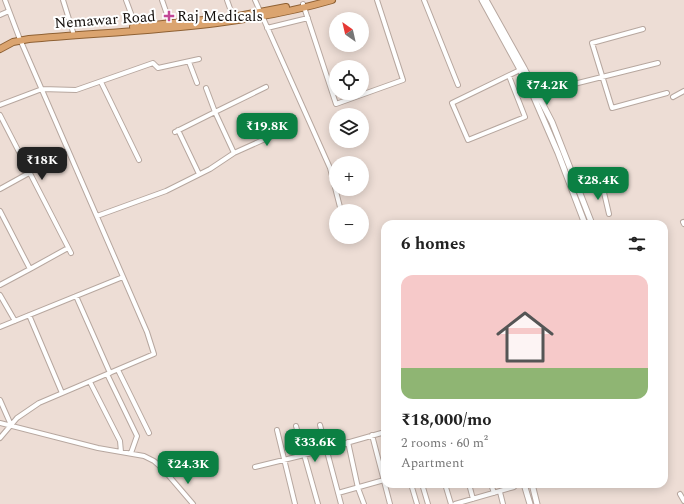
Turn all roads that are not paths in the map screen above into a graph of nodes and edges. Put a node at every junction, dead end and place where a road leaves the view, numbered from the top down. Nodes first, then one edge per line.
1 (5, 0) edge
2 (63, 0) edge
3 (126, 0) edge
4 (162, 0) edge
5 (227, 0) edge
6 (255, 0) edge
7 (318, 0) edge
8 (332, 0) edge
9 (377, 0) edge
10 (424, 0) edge
11 (482, 0) edge
12 (486, 0) edge
13 (304, 6) junction
14 (9, 11) junction
15 (261, 14) junction
16 (0, 15) edge
17 (234, 17) junction
18 (308, 18) junction
19 (170, 24) junction
20 (183, 25) junction
21 (136, 27) junction
22 (267, 28) junction
23 (642, 29) dead end
24 (73, 32) junction
25 (48, 35) junction
26 (20, 38) junction
27 (0, 46) edge
28 (0, 50) edge
29 (199, 59) dead end
30 (189, 62) junction
31 (658, 63) dead end
32 (522, 69) junction
33 (508, 76) junction
34 (601, 76) junction
35 (101, 82) junction
36 (197, 83) dead end
37 (458, 85) dead end
38 (266, 87) dead end
39 (206, 88) dead end
40 (42, 89) junction
41 (684, 91) edge
42 (538, 93) junction
43 (667, 93) dead end
44 (673, 97) dead end
45 (0, 105) edge
46 (215, 112) junction
47 (0, 116) edge
48 (294, 126) dead end
49 (234, 153) junction
50 (139, 160) dead end
51 (29, 173) junction
52 (198, 174) junction
53 (578, 188) junction
54 (0, 189) edge
55 (340, 204) edge
56 (0, 211) edge
57 (609, 214) dead end
58 (97, 216) junction
59 (589, 217) junction
60 (583, 220) edge
61 (586, 220) edge
62 (590, 220) edge
63 (68, 248) junction
64 (71, 253) dead end
65 (30, 269) junction
66 (123, 276) junction
67 (0, 285) edge
68 (0, 294) edge
69 (76, 296) junction
70 (29, 315) junction
71 (15, 321) junction
72 (0, 327) edge
73 (118, 370) junction
74 (108, 374) junction
75 (90, 382) junction
76 (62, 393) junction
77 (0, 400) edge
78 (0, 423) edge
79 (11, 425) junction
80 (320, 425) dead end
81 (296, 426) dead end
82 (277, 430) dead end
83 (149, 433) dead end
84 (381, 433) edge
85 (372, 435) junction
86 (0, 438) edge
87 (348, 442) junction
88 (326, 448) junction
89 (121, 452) junction
90 (131, 454) junction
91 (304, 455) junction
92 (283, 460) junction
93 (254, 467) dead end
94 (381, 469) edge
95 (381, 481) edge
96 (358, 487) junction
97 (386, 488) edge
98 (412, 488) edge
99 (423, 488) edge
100 (446, 488) edge
101 (471, 488) edge
102 (492, 488) edge
103 (511, 488) edge
104 (525, 488) edge
105 (533, 488) edge
106 (500, 492) junction
107 (338, 493) junction
108 (494, 493) junction
109 (680, 494) dead end
110 (476, 498) junction
111 (684, 501) edge
112 (193, 504) edge
113 (295, 504) edge
114 (318, 504) edge
115 (341, 504) edge
116 (364, 504) edge
117 (390, 504) edge
118 (417, 504) edge
119 (428, 504) edge
120 (451, 504) edge
121 (455, 504) edge
122 (480, 504) edge
123 (503, 504) edge
124 (530, 504) edge
125 (537, 504) edge

1 - 14 street
2 - 24 street
3 - 21 street
4 - 19 street
5 - 17 street
6 - 15 street
7 - 13 highway, Nemawar Road
8 - 13 highway, Nemawar Road
9 - 18 street
10 - 37 street
11 - 32 street
12 - 32 street
13 - 15 highway, Nemawar Road
13 - 18 street
14 - 16 street
14 - 26 street
15 - 17 highway, Nemawar Road
15 - 20 highway, Nemawar Road
15 - 22 street
17 - 20 highway, Nemawar Road
18 - 22 street
19 - 20 highway, Nemawar Road
19 - 21 highway, Nemawar Road
20 - 25 highway, Nemawar Road
21 - 24 highway, Nemawar Road
22 - 55 street
23 - 34 street
24 - 25 highway, Nemawar Road
25 - 26 highway, Nemawar Road
26 - 27 highway, Nemawar Road
26 - 28 highway, Nemawar Road
26 - 40 street
29 - 30 street
30 - 35 street
30 - 36 street
31 - 34 street
32 - 33 street
32 - 42 street
32 - 60 street
33 - 33 street
34 - 42 street
34 - 43 street
35 - 40 street
35 - 50 street
38 - 46 street
39 - 46 street
40 - 45 street
40 - 58 street
41 - 44 street
42 - 53 street
46 - 49 street
46 - 52 street
47 - 51 street
48 - 49 street
49 - 52 street
51 - 54 street
51 - 63 street
52 - 58 street
53 - 57 street
53 - 59 street
56 - 65 street
58 - 66 street
59 - 61 street
59 - 62 street
63 - 64 street
63 - 65 street
65 - 67 street
66 - 69 street
66 - 73 street
68 - 71 street
69 - 70 street
69 - 74 street
70 - 71 street
70 - 76 street
71 - 72 street
73 - 74 street
73 - 83 street
74 - 75 street
74 - 90 street
75 - 76 street
75 - 89 street
76 - 79 street
77 - 79 street
78 - 79 street
79 - 86 street
79 - 89 street
80 - 88 street
81 - 91 street
82 - 92 street
84 - 85 street
85 - 87 street
85 - 94 street
87 - 88 street
87 - 96 street
88 - 91 street
88 - 107 street
89 - 90 street
90 - 112 street
91 - 92 street
91 - 114 street
92 - 93 street
92 - 113 street
95 - 96 street
96 - 107 street
96 - 116 street
97 - 117 street
98 - 118 street
99 - 119 street
100 - 120 street
101 - 110 street
102 - 108 street
103 - 106 street
104 - 124 street
105 - 125 street
106 - 108 street
106 - 123 street
107 - 115 street
108 - 110 street
109 - 111 street
110 - 121 street
110 - 122 street

